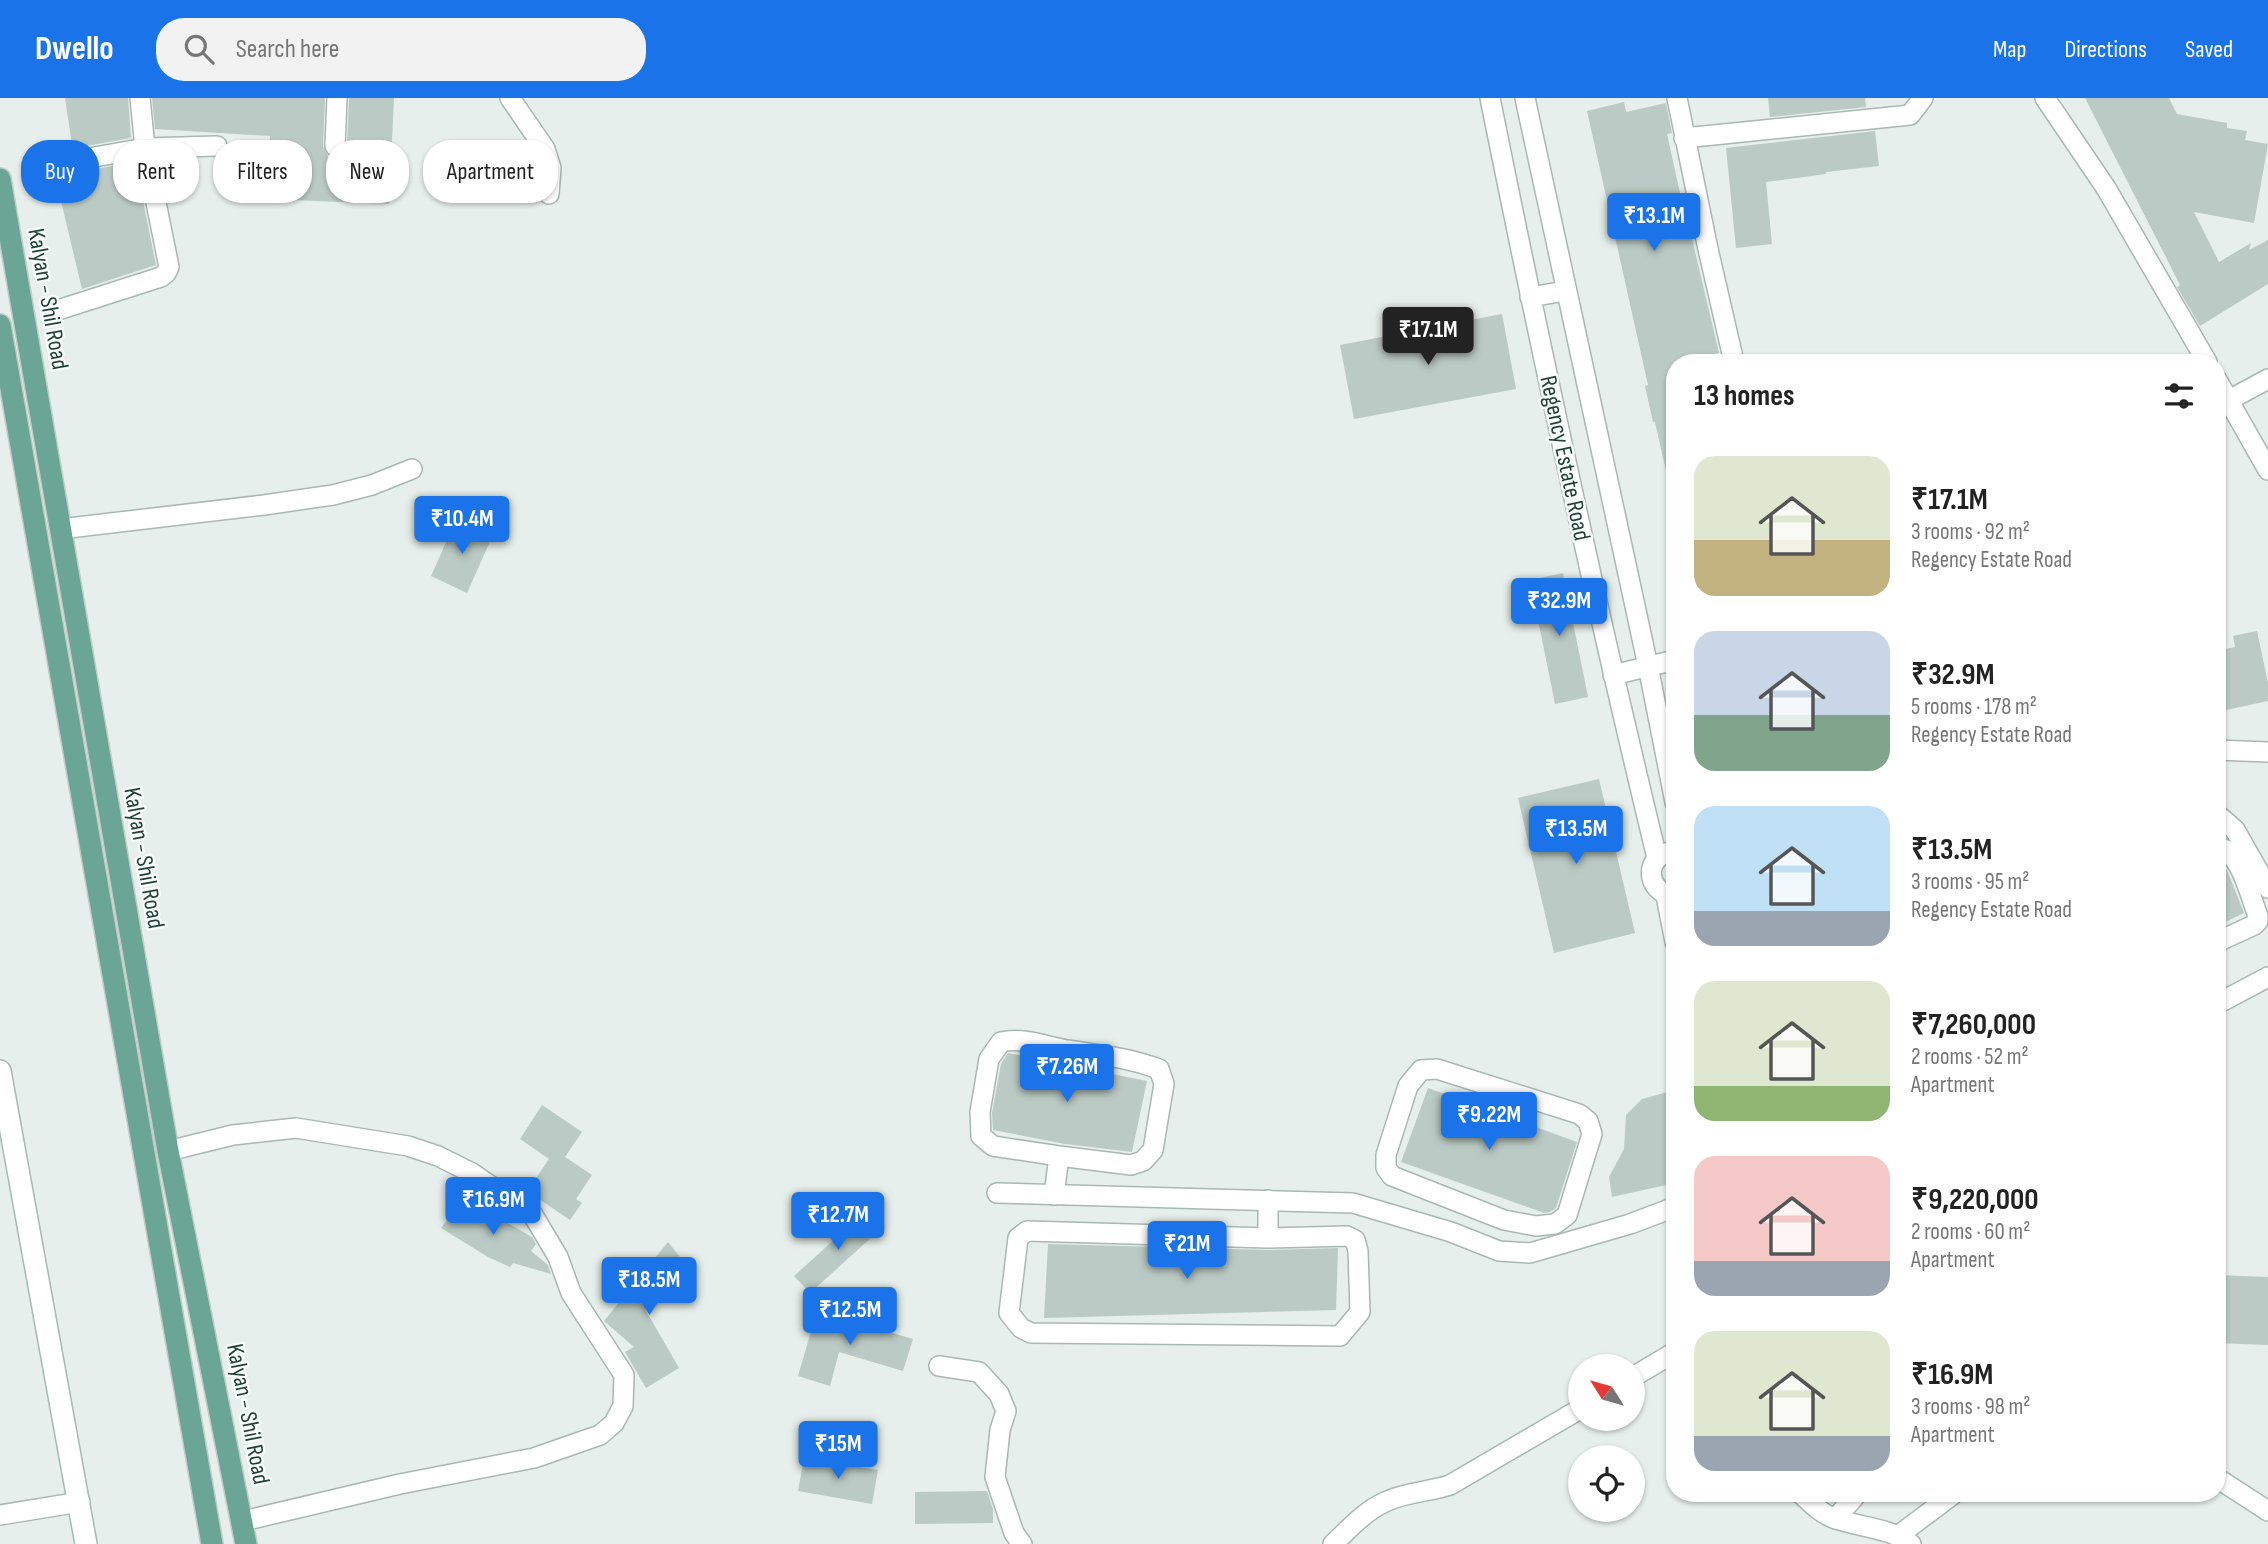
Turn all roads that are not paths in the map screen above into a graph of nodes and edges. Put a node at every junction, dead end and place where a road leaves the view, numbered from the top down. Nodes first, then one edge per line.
1 (140, 98) edge
2 (337, 98) edge
3 (510, 98) edge
4 (1490, 98) edge
5 (1525, 98) edge
6 (1677, 98) edge
7 (1923, 98) edge
8 (2045, 98) edge
9 (1684, 138) junction
10 (144, 140) edge
11 (335, 140) edge
12 (539, 140) edge
13 (0, 179) edge
14 (156, 203) edge
15 (1565, 291) junction
16 (1530, 297) junction
17 (61, 309) dead end
18 (1, 335) edge
19 (27, 335) junction
20 (1732, 354) edge
21 (2202, 354) edge
22 (2268, 379) edge
23 (2226, 395) edge
24 (2229, 400) junction
25 (412, 469) dead end
26 (2268, 470) edge
27 (60, 529) junction
28 (1666, 662) edge
29 (1648, 666) junction
30 (1613, 675) junction
31 (2226, 750) edge
32 (2268, 752) edge
33 (1666, 757) edge
34 (2226, 822) edge
35 (2226, 849) edge
36 (1666, 854) edge
37 (2268, 888) edge
38 (1666, 895) edge
39 (2261, 927) edge
40 (2226, 939) edge
41 (2268, 977) edge
42 (2226, 999) edge
43 (0, 1071) edge
44 (168, 1151) junction
45 (1059, 1156) junction
46 (997, 1193) dead end
47 (1054, 1195) junction
48 (1268, 1200) junction
49 (1462, 1203) junction
50 (1666, 1210) edge
51 (1451, 1232) junction
52 (1268, 1238) junction
53 (1666, 1357) edge
54 (939, 1366) dead end
55 (1645, 1370) edge
56 (1568, 1416) edge
57 (2226, 1484) edge
58 (80, 1502) junction
59 (1810, 1502) edge
60 (1850, 1502) edge
61 (1945, 1502) edge
62 (2268, 1511) edge
63 (0, 1515) edge
64 (1835, 1518) junction
65 (243, 1521) junction
66 (1905, 1540) edge
67 (86, 1544) edge
68 (212, 1544) edge
69 (246, 1544) edge
70 (1022, 1544) edge
71 (1333, 1544) edge

1 - 10 street
2 - 11 street
3 - 12 street
4 - 16 street, Regency Estate Road
5 - 15 street, Regency Estate Road
6 - 9 street
7 - 9 street
8 - 21 street
9 - 20 street
13 - 19 main road, Kalyan - Shil Road
14 - 17 street
15 - 16 street
15 - 29 street, Regency Estate Road
16 - 30 street, Regency Estate Road
18 - 19 street
18 - 68 main road, Kalyan - Shil Road
19 - 27 main road, Kalyan - Shil Road
22 - 24 street
23 - 24 street
24 - 26 street
25 - 27 street
27 - 44 main road, Kalyan - Shil Road
28 - 29 street
29 - 30 street
29 - 33 street, Regency Estate Road
30 - 36 street, Regency Estate Road
31 - 32 street
34 - 37 street
35 - 39 street
36 - 38 street, Regency Estate Road
39 - 40 street
41 - 42 street
43 - 58 street
44 - 65 main road, Kalyan - Shil Road
44 - 65 street
45 - 45 street
45 - 47 street
46 - 47 street
47 - 48 street
48 - 51 street
48 - 52 street
49 - 49 street
49 - 51 street
50 - 51 street
52 - 52 street
53 - 55 street
54 - 70 street
56 - 71 street
57 - 62 street
58 - 63 street
58 - 67 street
59 - 64 street
60 - 64 street
61 - 66 street
64 - 66 street
65 - 69 main road, Kalyan - Shil Road

